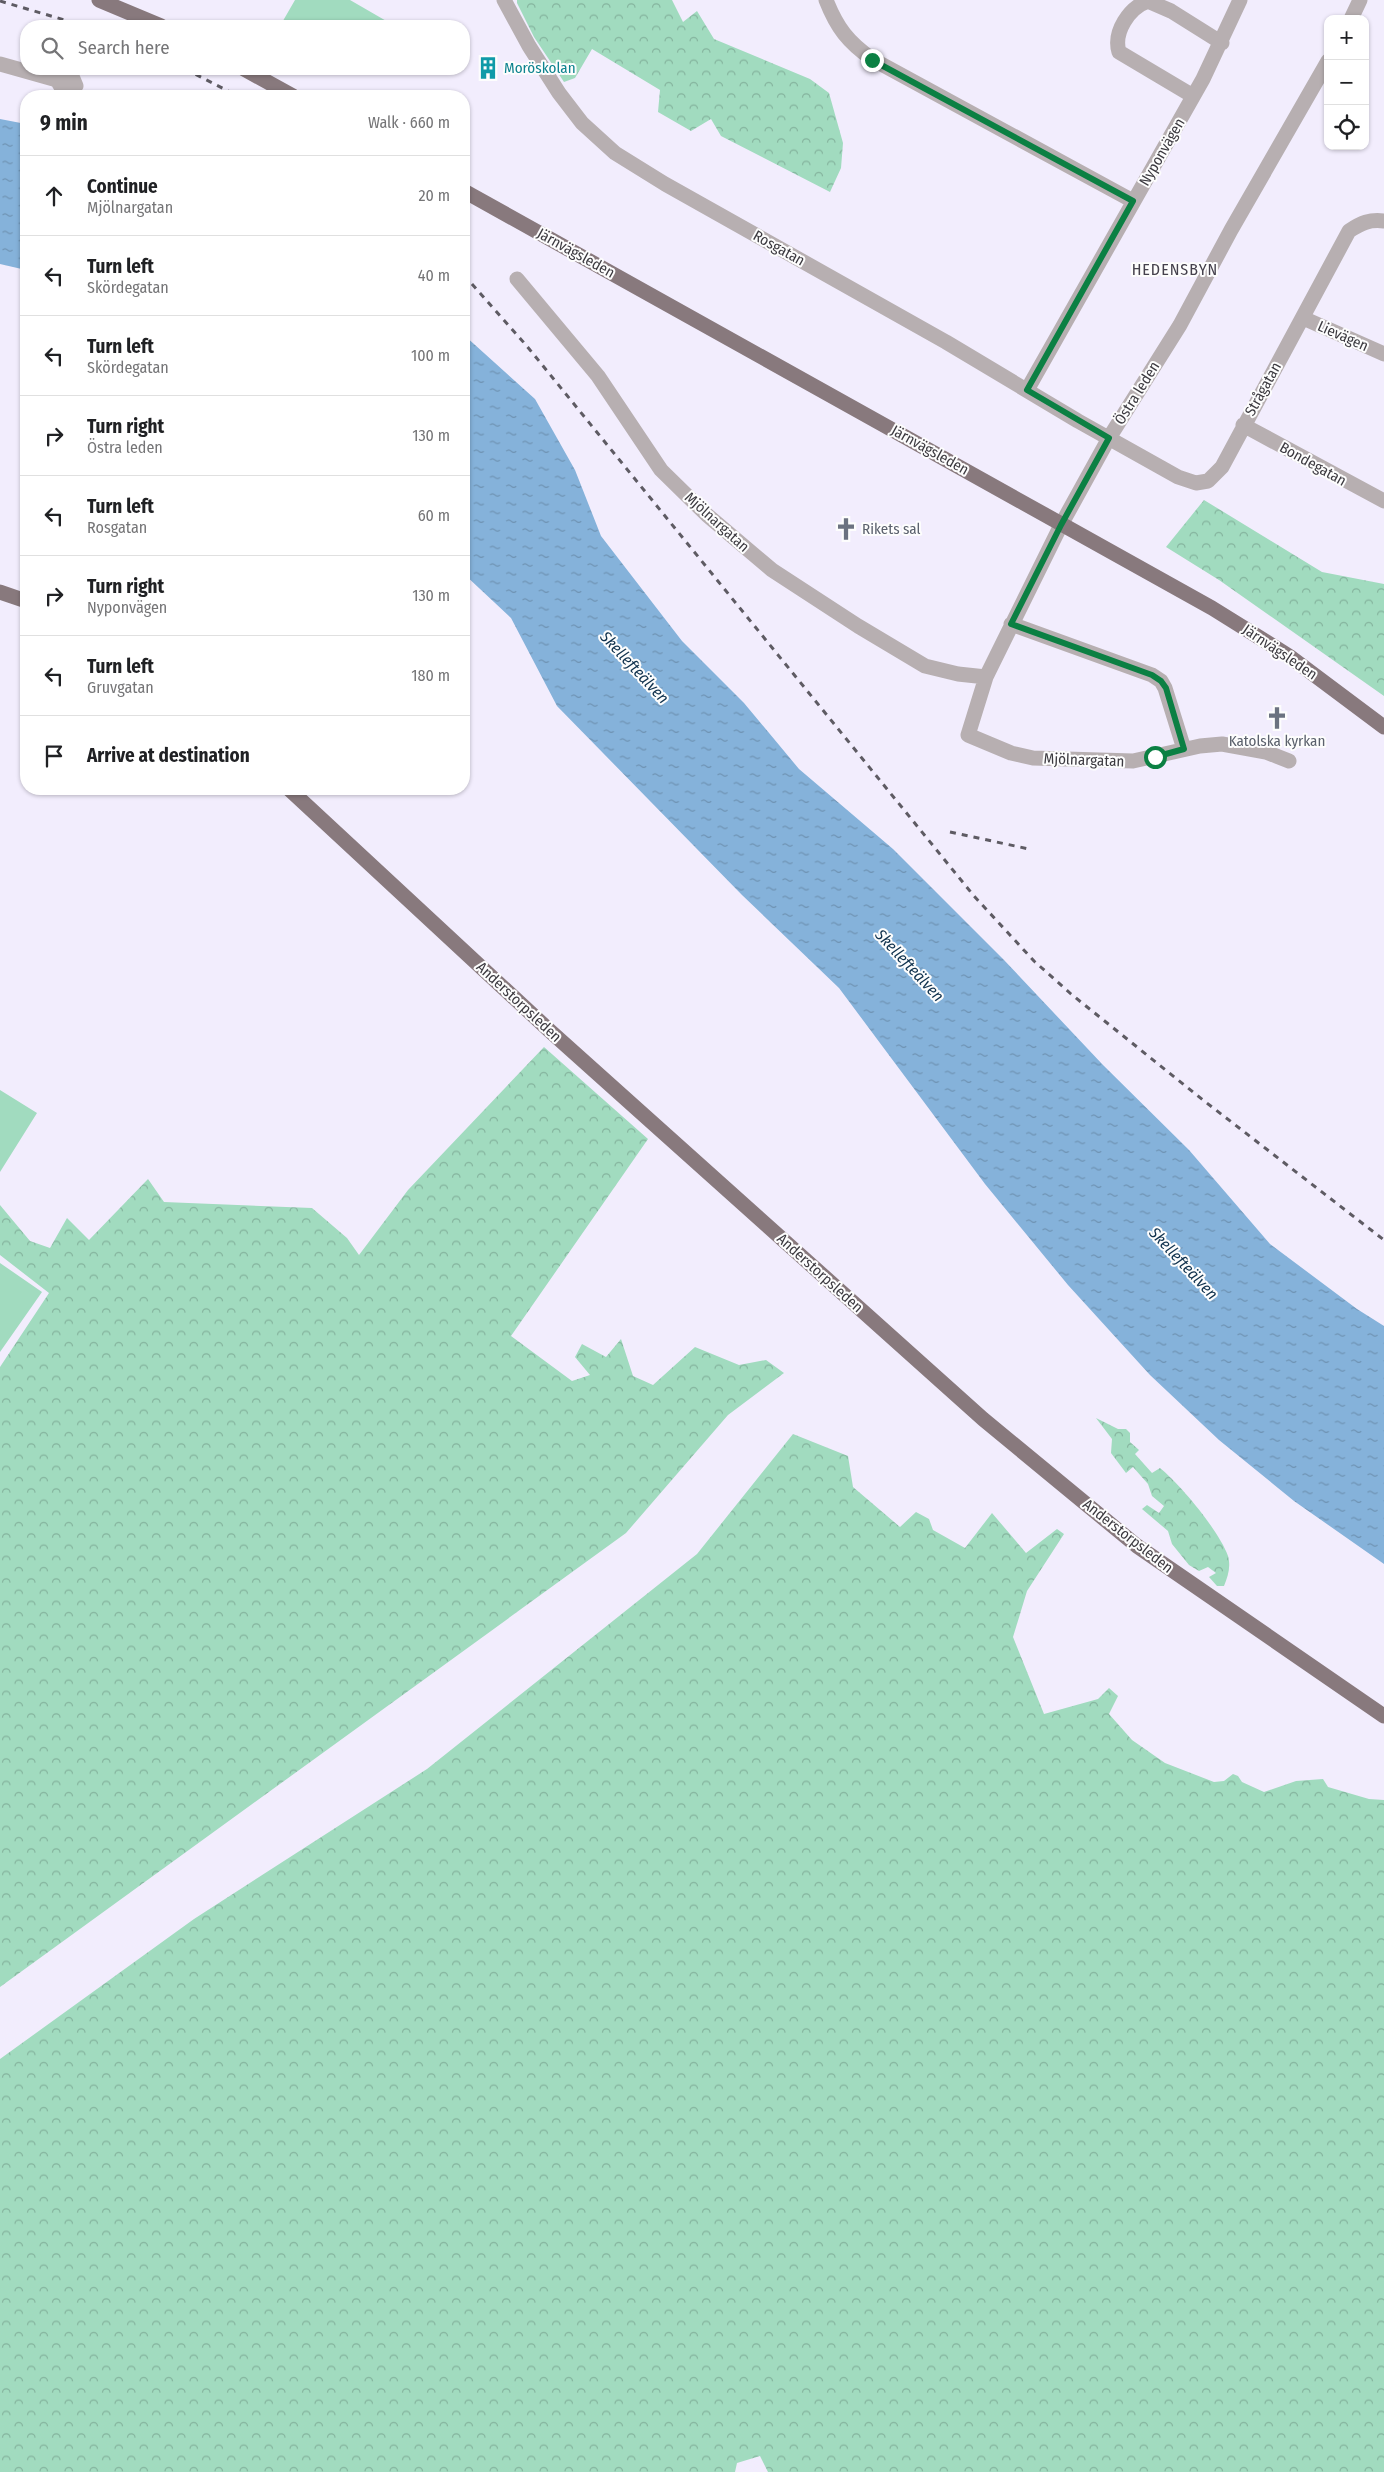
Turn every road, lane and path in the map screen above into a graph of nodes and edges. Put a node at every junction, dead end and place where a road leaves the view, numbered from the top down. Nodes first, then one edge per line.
1 (99, 0) edge
2 (504, 0) edge
3 (826, 0) edge
4 (1240, 0) edge
5 (1360, 0) edge
6 (1353, 15) edge
7 (147, 20) edge
8 (1222, 43) junction
9 (0, 64) edge
10 (1324, 68) edge
11 (20, 70) edge
12 (39, 75) edge
13 (255, 75) edge
14 (57, 80) dead end
15 (282, 90) edge
16 (1194, 96) junction
17 (470, 194) edge
18 (1133, 201) junction
19 (1384, 221) edge
20 (517, 280) dead end
21 (1303, 318) junction
22 (1384, 354) edge
23 (1027, 390) junction
24 (1243, 425) junction
25 (1109, 438) junction
26 (1384, 501) edge
27 (1061, 525) junction
28 (0, 592) edge
29 (20, 599) edge
30 (1011, 624) junction
31 (986, 677) junction
32 (1384, 727) edge
33 (968, 734) joint
34 (1184, 749) junction
35 (1290, 761) dead end
36 (295, 795) edge
37 (1384, 1716) edge

1 - 7 main road
2 - 23 street, Rosgatan
3 - 18 street
4 - 8 street, Nyponvägen
5 - 6 street
8 - 16 street, Nyponvägen
8 - 16 street
9 - 11 street
10 - 25 street, Östra leden
12 - 14 street
13 - 15 main road
16 - 18 street, Nyponvägen
17 - 27 main road, Järnvägsleden
18 - 23 street, Nyponvägen
19 - 21 street, Strågatan
20 - 31 street, Mjölnargatan
21 - 22 street, Lievägen
21 - 24 street, Strågatan
23 - 25 street, Rosgatan
24 - 25 street, Strågatan
24 - 26 street, Bondegatan
25 - 27 street, Östra leden
27 - 30 street, Östra leden
27 - 32 main road, Järnvägsleden
28 - 29 main road
30 - 31 street, Östra leden
30 - 34 street
31 - 33 street, Östra leden
33 - 34 street, Mjölnargatan
34 - 35 street, Mjölnargatan
36 - 37 main road, Anderstorpsleden

